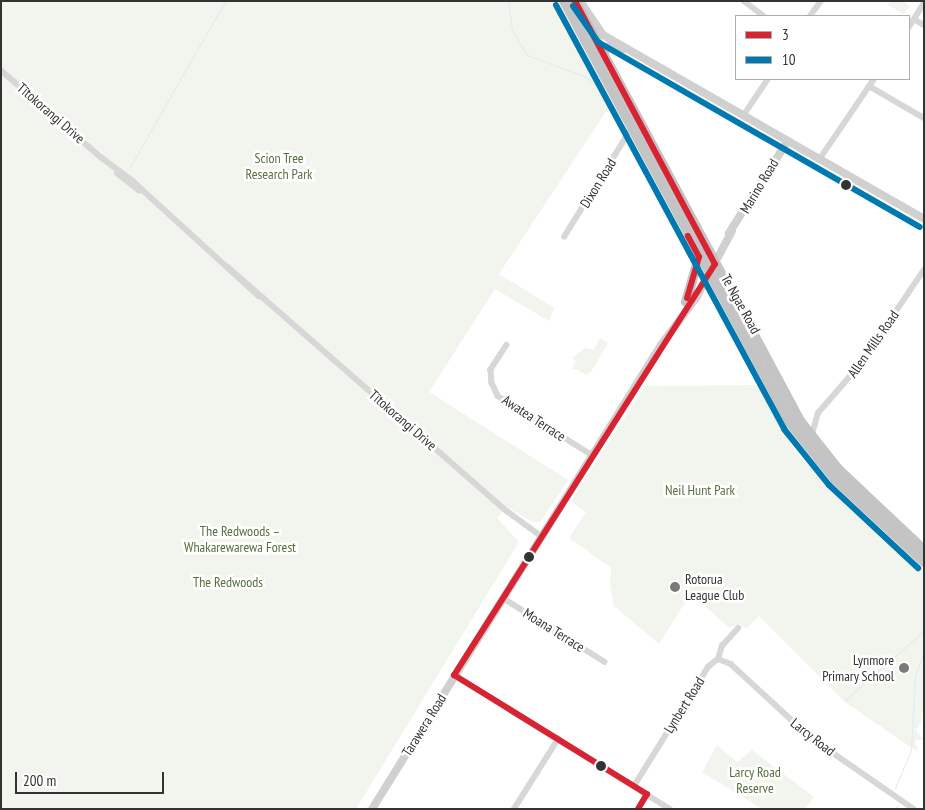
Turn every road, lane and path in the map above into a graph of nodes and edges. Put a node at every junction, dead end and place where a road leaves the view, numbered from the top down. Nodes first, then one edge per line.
1 (564, 1) edge
2 (575, 1) edge
3 (580, 1) edge
4 (744, 1) edge
5 (820, 1) edge
6 (924, 3) edge
7 (763, 15) edge
8 (811, 15) edge
9 (914, 19) junction
10 (910, 25) edge
11 (924, 25) edge
12 (628, 50) junction
13 (603, 55) junction
14 (1, 70) edge
15 (767, 80) edge
16 (873, 80) edge
17 (869, 86) junction
18 (742, 116) junction
19 (924, 118) edge
20 (631, 129) junction
21 (787, 142) junction
22 (819, 160) junction
23 (924, 219) edge
24 (564, 237) dead end
25 (699, 257) junction
26 (714, 262) junction
27 (924, 270) edge
28 (708, 272) junction
29 (684, 307) junction
30 (507, 345) dead end
31 (818, 413) junction
32 (801, 419) junction
33 (797, 433) junction
34 (813, 440) junction
35 (592, 455) junction
36 (541, 536) junction
37 (924, 550) edge
38 (924, 562) edge
39 (503, 598) junction
40 (738, 628) dead end
41 (718, 659) junction
42 (605, 662) dead end
43 (454, 676) junction
44 (558, 739) junction
45 (634, 786) junction
46 (648, 794) junction
47 (372, 809) edge
48 (514, 809) edge
49 (638, 809) edge
50 (670, 809) edge
51 (914, 809) edge

1 - 20 highway, Te Ngae Road
2 - 13 highway, Te Ngae Road
3 - 12 main road
4 - 7 street
5 - 8 street
6 - 9 street
9 - 10 street
9 - 11 street
12 - 13 main road
12 - 18 main road
13 - 26 highway, Te Ngae Road
14 - 36 street, Tītokorangi Drive
15 - 18 street
16 - 17 street
17 - 19 street
17 - 22 street
18 - 21 main road
20 - 24 street, Dixon Road
20 - 25 highway, Te Ngae Road
21 - 22 main road
21 - 26 main road, Marino Road
22 - 23 main road
25 - 28 highway, Te Ngae Road
25 - 29 highway
26 - 28 main road, Marino Road
26 - 32 highway, Te Ngae Road
27 - 31 street, Allen Mills Road
28 - 29 main road, Tarawera Road
28 - 33 highway, Te Ngae Road
29 - 35 main road, Tarawera Road
30 - 35 street, Awatea Terrace
31 - 32 street, Allen Mills Road
31 - 34 street, Allen Mills Road
32 - 33 street
32 - 34 highway, Te Ngae Road
33 - 38 highway, Te Ngae Road
34 - 37 highway, Te Ngae Road
35 - 36 main road, Tarawera Road
36 - 39 main road, Tarawera Road
39 - 42 street, Moana Terrace
39 - 43 main road, Tarawera Road
40 - 41 street, Lynbert Road
41 - 45 street, Lynbert Road
41 - 51 street, Larcy Road
43 - 44 street
43 - 47 main road, Tarawera Road
44 - 45 street
44 - 48 street
45 - 46 street
46 - 49 street
46 - 50 street

